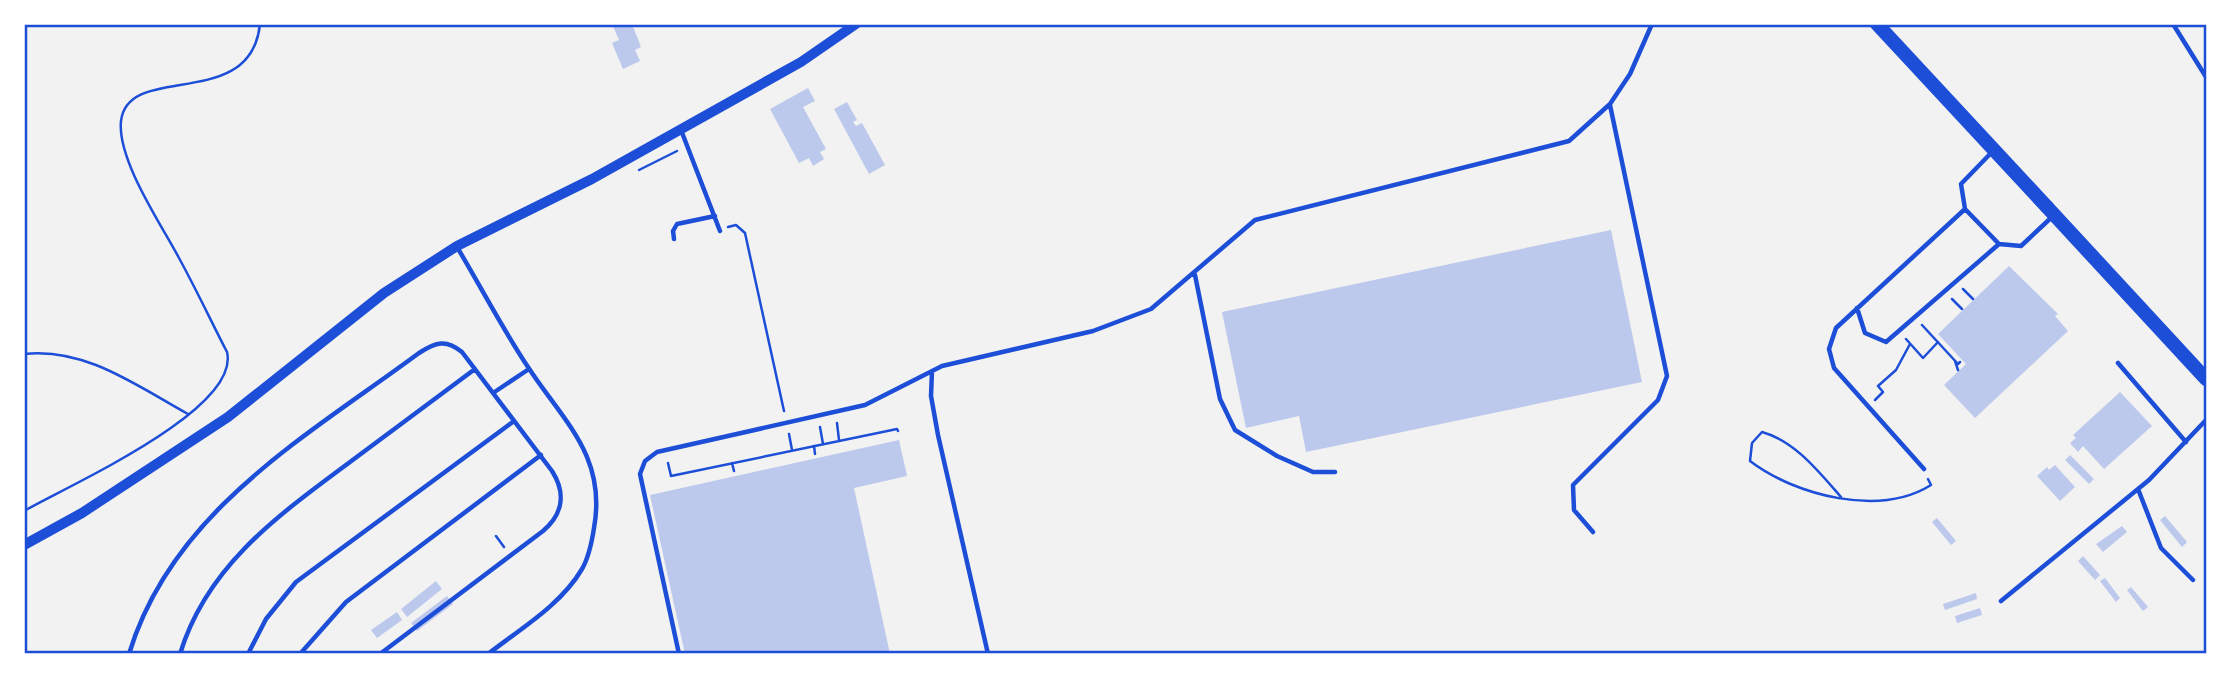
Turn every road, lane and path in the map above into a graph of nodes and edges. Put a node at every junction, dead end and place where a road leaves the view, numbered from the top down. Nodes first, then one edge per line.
1 (260, 24) edge
2 (856, 24) edge
3 (1652, 24) edge
4 (1877, 24) edge
5 (2173, 24) edge
6 (2207, 77) edge
7 (1610, 104) junction
8 (681, 129) junction
9 (1994, 150) junction
10 (1965, 209) junction
11 (2050, 211) junction
12 (715, 216) junction
13 (728, 227) dead end
14 (720, 231) dead end
15 (674, 239) dead end
16 (1999, 244) junction
17 (457, 246) junction
18 (1195, 274) junction
19 (1956, 282) junction
20 (1944, 292) junction
21 (1973, 299) dead end
22 (1857, 308) junction
23 (1962, 309) dead end
24 (1914, 318) junction
25 (1899, 331) junction
26 (1938, 342) junction
27 (1910, 344) junction
28 (24, 354) edge
29 (1955, 361) junction
30 (1960, 362) dead end
31 (2118, 363) dead end
32 (475, 369) junction
33 (529, 369) junction
34 (1958, 370) dead end
35 (932, 371) junction
36 (2207, 379) edge
37 (1883, 392) dead end
38 (493, 393) junction
39 (784, 411) dead end
40 (188, 414) junction
41 (835, 414) junction
42 (818, 418) junction
43 (2207, 420) edge
44 (514, 421) junction
45 (898, 431) dead end
46 (789, 434) dead end
47 (839, 440) junction
48 (2186, 442) junction
49 (823, 444) junction
50 (814, 446) junction
51 (792, 450) junction
52 (815, 454) dead end
53 (541, 455) junction
54 (668, 463) dead end
55 (732, 463) junction
56 (1924, 469) joint
57 (734, 471) dead end
58 (1335, 472) dead end
59 (2138, 489) junction
60 (1841, 497) junction
61 (24, 511) edge
62 (1593, 532) dead end
63 (496, 536) dead end
64 (24, 545) edge
65 (510, 555) junction
66 (2193, 580) dead end
67 (2001, 601) dead end
68 (130, 653) edge
69 (180, 653) edge
70 (248, 653) edge
71 (300, 653) edge
72 (380, 653) edge
73 (488, 653) edge
74 (678, 653) edge
75 (988, 653) edge

1 - 40 path
2 - 8 street
3 - 7 lane
4 - 9 main road
5 - 6 lane
7 - 18 lane
7 - 62 lane
8 - 12 lane
8 - 17 street
9 - 10 lane
9 - 11 main road
10 - 16 lane
10 - 22 lane
11 - 16 lane
11 - 36 main road
12 - 14 lane
12 - 15 lane
13 - 39 path
16 - 19 lane
17 - 33 lane
17 - 64 street
18 - 35 lane
18 - 58 lane
19 - 20 lane
19 - 21 path
20 - 23 path
20 - 24 lane
22 - 25 lane
22 - 56 lane
24 - 25 lane
24 - 26 path
25 - 27 path
26 - 27 path
26 - 29 path
27 - 37 path
28 - 40 path
29 - 30 path
29 - 34 path
31 - 48 lane
32 - 38 lane
32 - 68 lane
32 - 69 lane
33 - 38 lane
33 - 73 lane
35 - 41 lane
35 - 75 lane
38 - 44 lane
40 - 61 path
41 - 42 lane
41 - 47 path
42 - 49 path
42 - 74 lane
43 - 48 lane
44 - 53 lane
44 - 70 lane
45 - 47 path
46 - 51 path
47 - 49 path
48 - 59 lane
49 - 50 path
50 - 51 path
50 - 52 path
51 - 55 path
53 - 65 lane
53 - 71 lane
54 - 55 path
55 - 57 path
56 - 60 path
59 - 66 lane
59 - 67 lane
60 - 60 path
63 - 65 path
65 - 72 lane

